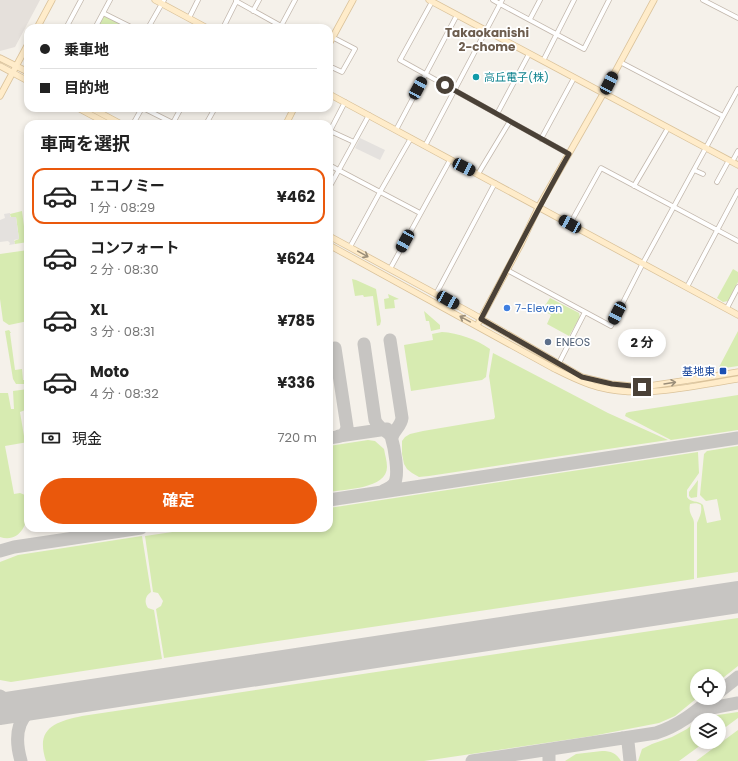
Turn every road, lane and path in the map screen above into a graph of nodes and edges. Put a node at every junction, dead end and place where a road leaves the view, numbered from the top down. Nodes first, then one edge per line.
1 (52, 0) edge
2 (81, 0) edge
3 (110, 0) edge
4 (155, 0) edge
5 (198, 0) edge
6 (259, 0) edge
7 (295, 0) edge
8 (353, 0) edge
9 (492, 0) edge
10 (540, 0) edge
11 (574, 0) edge
12 (609, 0) edge
13 (654, 0) edge
14 (703, 0) edge
15 (715, 0) edge
16 (237, 1) edge
17 (432, 1) edge
18 (163, 2) edge
19 (501, 2) edge
20 (712, 5) junction
21 (253, 11) junction
22 (103, 13) junction
23 (457, 15) junction
24 (189, 18) junction
25 (738, 18) edge
26 (530, 19) junction
27 (39, 24) edge
28 (68, 24) edge
29 (97, 24) edge
30 (125, 24) edge
31 (150, 24) edge
32 (200, 24) edge
33 (225, 24) edge
34 (276, 24) edge
35 (283, 24) edge
36 (486, 31) junction
37 (556, 34) junction
38 (333, 35) edge
39 (333, 38) edge
40 (24, 51) edge
41 (529, 54) junction
42 (0, 58) edge
43 (543, 61) junction
44 (620, 62) junction
45 (0, 66) edge
46 (16, 66) junction
47 (333, 68) edge
48 (24, 70) edge
49 (13, 73) junction
50 (425, 74) junction
51 (574, 78) junction
52 (24, 79) edge
53 (738, 89) edge
54 (455, 91) junction
55 (603, 94) junction
56 (0, 96) edge
57 (333, 96) edge
58 (345, 102) junction
59 (86, 112) edge
60 (98, 112) edge
61 (150, 112) edge
62 (497, 114) junction
63 (369, 115) junction
64 (723, 116) junction
65 (100, 120) edge
66 (114, 120) edge
67 (166, 120) edge
68 (510, 121) junction
69 (333, 125) edge
70 (668, 128) junction
71 (396, 130) junction
72 (333, 132) edge
73 (411, 138) junction
74 (541, 139) junction
75 (354, 142) junction
76 (425, 146) junction
77 (706, 148) junction
78 (738, 151) edge
79 (569, 154) junction
80 (450, 160) junction
81 (730, 161) junction
82 (738, 165) edge
83 (333, 167) edge
84 (339, 170) junction
85 (694, 170) junction
86 (478, 174) junction
87 (703, 174) dead end
88 (333, 181) edge
89 (717, 182) dead end
90 (495, 183) junction
91 (634, 186) junction
92 (738, 191) edge
93 (380, 192) junction
94 (539, 206) junction
95 (674, 207) junction
96 (420, 213) junction
97 (570, 224) junction
98 (717, 230) junction
99 (333, 238) edge
100 (738, 241) edge
101 (333, 247) edge
102 (350, 247) junction
103 (643, 263) junction
104 (390, 269) junction
105 (507, 270) junction
106 (687, 287) junction
107 (738, 287) edge
108 (436, 294) junction
109 (727, 308) junction
110 (585, 312) junction
111 (738, 315) edge
112 (481, 319) junction
113 (478, 326) junction
114 (559, 363) junction
115 (738, 372) edge
116 (738, 379) edge

1 - 27 street
2 - 28 street
3 - 22 street
4 - 18 street
5 - 24 street
6 - 21 street
7 - 35 street
8 - 38 street
9 - 19 street
10 - 26 street
11 - 37 street
12 - 37 street
13 - 44 street
14 - 20 street
15 - 20 street
16 - 21 street
16 - 33 street
17 - 23 street
17 - 50 street
18 - 24 street
18 - 31 street
19 - 26 street
19 - 36 street
20 - 25 street
21 - 34 street
22 - 29 street
22 - 30 street
23 - 36 street
23 - 50 street
24 - 32 street
26 - 37 street
36 - 41 street
36 - 54 street
37 - 43 street
39 - 47 street
40 - 46 street
41 - 43 street
41 - 62 street
42 - 46 street
43 - 51 street
44 - 55 street
44 - 64 street
45 - 49 street
46 - 48 street
46 - 49 street
49 - 52 street
49 - 56 street
50 - 54 street
50 - 71 street
51 - 55 street
51 - 74 street
53 - 64 street
54 - 62 street
54 - 76 street
55 - 70 street
55 - 79 street
57 - 58 street
58 - 63 street
58 - 69 street
59 - 65 street
60 - 66 street
61 - 67 street
62 - 68 street
63 - 71 street
63 - 75 street
64 - 77 street
68 - 74 street
68 - 86 street
70 - 77 street
70 - 91 street
71 - 73 street
72 - 75 street
73 - 76 street
73 - 93 street
74 - 79 street
75 - 84 street
76 - 80 street
77 - 81 street
77 - 85 street
78 - 81 street
79 - 94 street
80 - 86 street
80 - 96 street
81 - 82 street
81 - 89 street
83 - 84 street
84 - 88 street
84 - 93 street
85 - 87 street
85 - 95 street
86 - 90 street
90 - 94 street
90 - 108 street
91 - 95 street
91 - 97 street
92 - 98 street
93 - 96 street
93 - 102 street
94 - 97 street
94 - 105 street
95 - 98 street
95 - 103 street
96 - 104 street
97 - 103 street
98 - 100 street
98 - 106 street
99 - 102 street
113 -> 101 street
102 -> 104 street
103 - 106 street
103 - 110 street
104 - 108 street
105 - 110 street
105 - 112 street
106 - 109 street
107 - 109 street
108 - 112 street
109 - 111 street
110 - 114 street
112 - 113 street
112 - 114 street
113 - 116 street
114 -> 115 street

